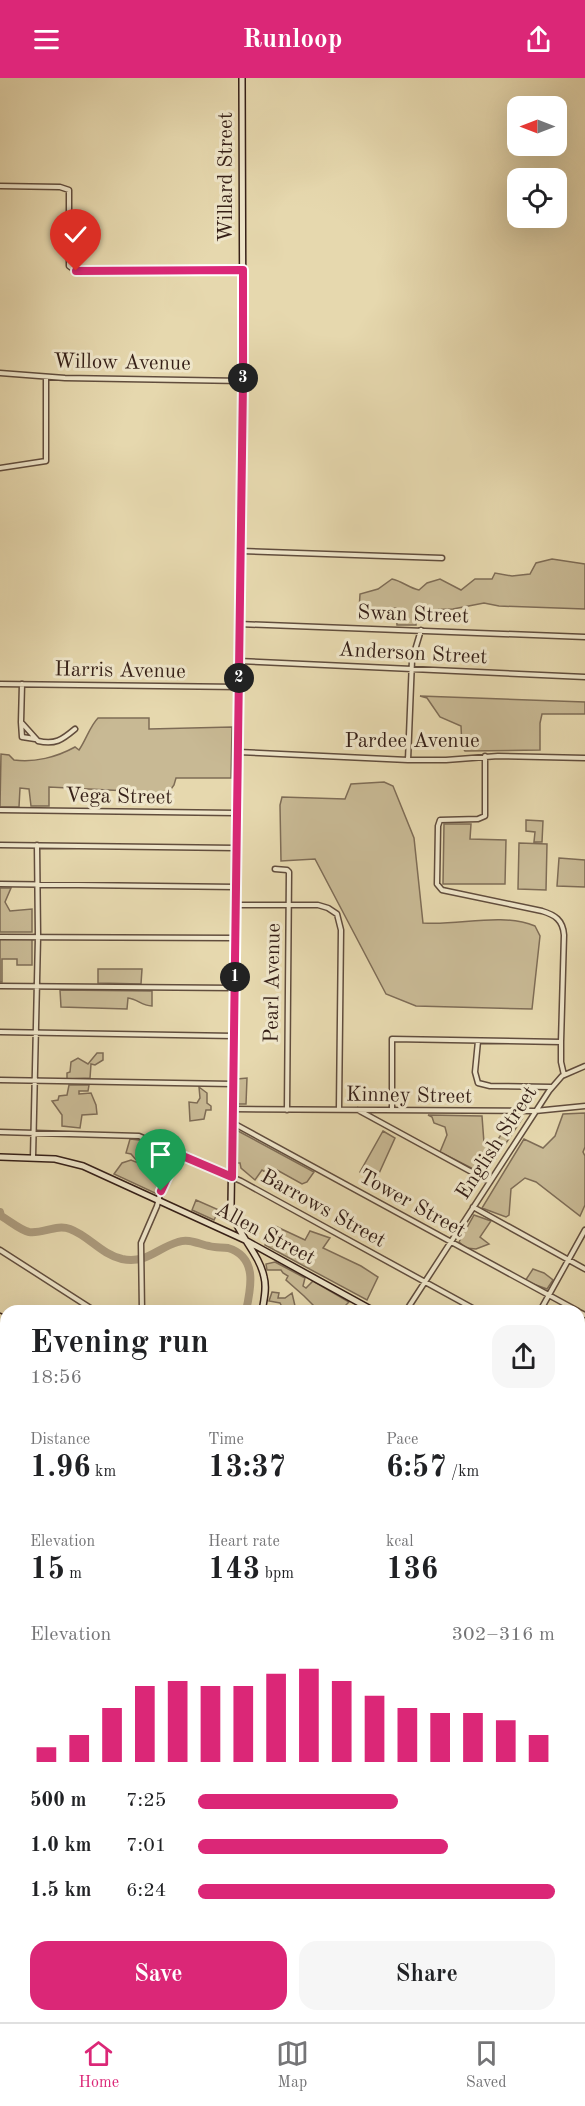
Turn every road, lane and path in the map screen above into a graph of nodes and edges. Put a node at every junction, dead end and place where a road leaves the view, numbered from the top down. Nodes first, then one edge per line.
1 (242, 78) edge
2 (0, 186) edge
3 (243, 270) junction
4 (0, 373) edge
5 (46, 376) junction
6 (243, 381) junction
7 (0, 468) edge
8 (240, 551) junction
9 (442, 558) dead end
10 (239, 624) junction
11 (421, 630) junction
12 (585, 637) edge
13 (239, 661) junction
14 (412, 669) junction
15 (585, 676) edge
16 (0, 684) edge
17 (22, 684) junction
18 (239, 687) junction
19 (21, 722) junction
20 (75, 729) dead end
21 (36, 739) junction
22 (238, 752) junction
23 (486, 756) junction
24 (585, 758) edge
25 (408, 760) junction
26 (0, 810) edge
27 (237, 813) junction
28 (0, 845) edge
29 (37, 845) junction
30 (237, 848) junction
31 (275, 869) dead end
32 (0, 884) edge
33 (38, 885) junction
34 (236, 887) junction
35 (236, 905) junction
36 (288, 905) junction
37 (0, 937) edge
38 (38, 937) junction
39 (236, 938) junction
40 (0, 986) edge
41 (37, 986) junction
42 (235, 988) junction
43 (0, 1032) edge
44 (36, 1033) junction
45 (234, 1036) junction
46 (478, 1041) junction
47 (561, 1042) junction
48 (585, 1066) edge
49 (564, 1075) junction
50 (0, 1080) edge
51 (34, 1081) junction
52 (233, 1084) junction
53 (552, 1087) junction
54 (585, 1106) edge
55 (233, 1109) junction
56 (286, 1110) junction
57 (339, 1110) junction
58 (358, 1110) junction
59 (368, 1110) junction
60 (392, 1110) junction
61 (536, 1111) junction
62 (372, 1117) junction
63 (233, 1124) junction
64 (0, 1132) edge
65 (33, 1132) junction
66 (178, 1154) junction
67 (0, 1156) edge
68 (33, 1157) junction
69 (232, 1177) junction
70 (490, 1182) junction
71 (158, 1199) junction
72 (472, 1207) junction
73 (585, 1230) edge
74 (245, 1240) junction
75 (451, 1243) junction
76 (0, 1250) edge
77 (569, 1260) junction
78 (585, 1269) edge
79 (424, 1282) junction
80 (549, 1296) junction
81 (86, 1305) edge
82 (142, 1305) edge
83 (262, 1305) edge
84 (363, 1305) edge
85 (410, 1305) edge
86 (467, 1305) edge
87 (544, 1305) edge
88 (566, 1305) edge

1 - 3 street, Willard Street
2 - 3 street
3 - 6 street, Willard Street
4 - 5 street, Willow Avenue
5 - 6 street, Willow Avenue
5 - 7 street
6 - 8 street, Willard Street
8 - 9 street
8 - 10 street, Willard Street
10 - 11 street, Swan Street
10 - 13 street, Willard Street
11 - 12 street, Swan Street
11 - 14 street
13 - 14 street, Anderson Street
13 - 18 street, Willard Street
14 - 15 street, Anderson Street
14 - 25 street
16 - 17 street, Harris Avenue
17 - 18 street, Harris Avenue
17 - 19 street
18 - 22 street, Willard Street
19 - 21 street
19 - 21 street
20 - 21 street
22 - 25 street, Pardee Avenue
22 - 27 street, Willard Street
23 - 24 street, Pardee Avenue
23 - 25 street, Pardee Avenue
23 - 47 street
26 - 27 street, Vega Street
27 - 30 street, Willard Street
28 - 29 street
29 - 30 street
29 - 33 street
30 - 34 street, Willard Street
31 - 36 street, Pearl Avenue
32 - 33 street
33 - 34 street
33 - 38 street
34 - 35 street, Willard Street
35 - 36 street
35 - 39 street, Willard Street
36 - 56 street, Pearl Avenue
36 - 57 street
37 - 38 street
38 - 39 street
38 - 41 street
39 - 42 street, Willard Street
40 - 41 street
41 - 42 street
41 - 44 street
42 - 45 street, Willard Street
43 - 44 street
44 - 45 street
44 - 51 street
45 - 52 street, Willard Street
46 - 47 street
46 - 53 street
46 - 60 street
47 - 49 street
48 - 49 street, English Street
49 - 53 street, English Street
50 - 51 street
51 - 52 street
51 - 65 street
52 - 55 street, Willard Street
53 - 61 street, English Street
54 - 61 street, Kinney Street
55 - 56 street, Kinney Street
55 - 63 street, Willard Street
56 - 57 street, Kinney Street
57 - 58 street, Kinney Street
58 - 59 street, Kinney Street
58 - 62 street
59 - 60 street, Kinney Street
59 - 62 street
60 - 61 street, Kinney Street
61 - 70 street, English Street
62 - 70 street
63 - 69 street, Willard Street
63 - 75 street, Tower Street
64 - 65 street, Barrows Street
65 - 66 street, Barrows Street
65 - 68 street
66 - 69 street, Barrows Street
66 - 71 street
67 - 68 street, Allen Street
68 - 71 street, Allen Street
69 - 74 street, Willard Street
69 - 79 street, Barrows Street
70 - 72 street, English Street
71 - 74 street, Allen Street
71 - 82 street
72 - 75 street, English Street
72 - 77 street
73 - 77 street
74 - 83 street, Willard Street
74 - 84 street, Allen Street
75 - 79 street, English Street
75 - 80 street, Tower Street
76 - 81 street
77 - 78 street
77 - 80 street
79 - 85 street, English Street
79 - 86 street, Barrows Street
80 - 87 street
80 - 88 street, Tower Street

